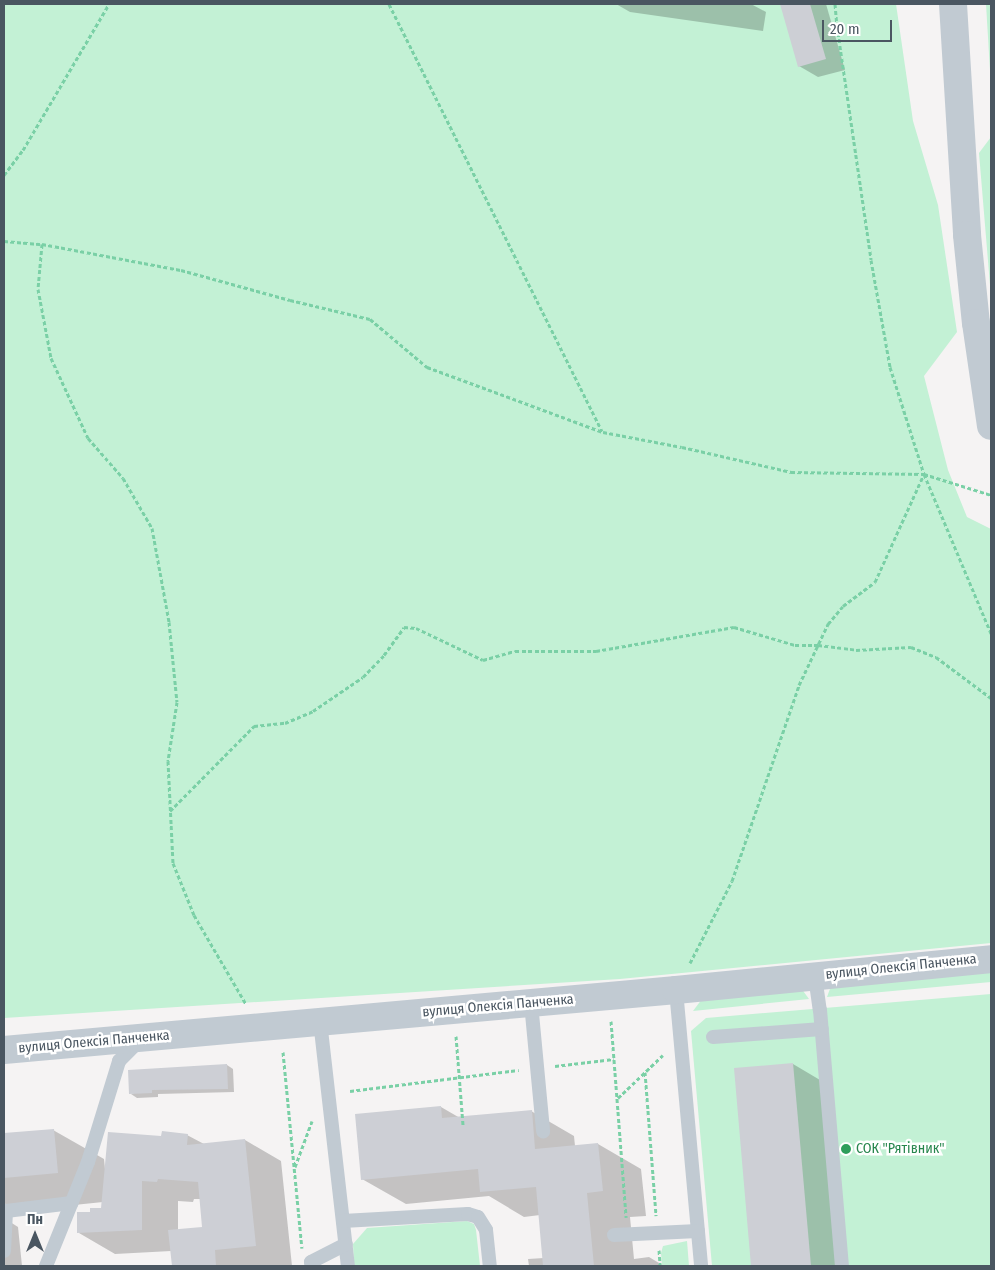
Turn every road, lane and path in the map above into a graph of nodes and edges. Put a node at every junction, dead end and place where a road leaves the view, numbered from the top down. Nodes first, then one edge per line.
1 (109, 4) edge
2 (389, 4) edge
3 (836, 4) edge
4 (953, 4) edge
5 (4, 175) edge
6 (4, 241) edge
7 (42, 244) junction
8 (991, 426) edge
9 (602, 432) junction
10 (924, 474) junction
11 (991, 495) edge
12 (991, 633) edge
13 (818, 645) junction
14 (991, 698) edge
15 (170, 810) junction
16 (991, 959) edge
17 (815, 976) junction
18 (676, 990) junction
19 (531, 1003) junction
20 (611, 1020) dead end
21 (320, 1021) junction
22 (259, 1027) junction
23 (822, 1029) junction
24 (456, 1036) dead end
25 (713, 1037) dead end
26 (141, 1039) junction
27 (680, 1040) junction
28 (4, 1050) edge
29 (283, 1052) dead end
30 (614, 1059) junction
31 (538, 1068) junction
32 (644, 1072) junction
33 (459, 1077) junction
34 (350, 1091) dead end
35 (618, 1098) junction
36 (314, 1116) dead end
37 (463, 1125) dead end
38 (543, 1131) dead end
39 (294, 1170) junction
40 (72, 1203) junction
41 (343, 1221) junction
42 (698, 1231) junction
43 (658, 1233) junction
44 (620, 1235) joint
45 (346, 1244) junction
46 (4, 1251) edge
47 (311, 1264) edge
48 (46, 1266) edge
49 (348, 1266) edge
50 (490, 1266) edge
51 (660, 1266) edge
52 (701, 1266) edge
53 (842, 1266) edge

1 - 5 path
2 - 9 path
3 - 10 path
4 - 8 street
6 - 7 path
7 - 9 path
7 - 15 path
9 - 10 path
10 - 11 path
10 - 12 path
10 - 13 path
13 - 14 path
13 - 15 path
13 - 18 path
15 - 22 path
16 - 17 street, вулиця Олексія Панченка
17 - 18 street, вулиця Олексія Панченка
17 - 23 lane
18 - 19 street, вулиця Олексія Панченка
18 - 27 lane
19 - 21 street, вулиця Олексія Панченка
19 - 31 lane
20 - 30 path
21 - 22 street, вулиця Олексія Панченка
21 - 41 lane
22 - 26 street, вулиця Олексія Панченка
23 - 25 lane
23 - 53 lane
24 - 33 path
26 - 28 street, вулиця Олексія Панченка
26 - 40 lane
27 - 32 path
27 - 42 lane
29 - 39 path
30 - 31 path
30 - 35 path
31 - 33 path
31 - 38 lane
32 - 35 path
32 - 43 path
33 - 34 path
33 - 37 path
35 - 44 path
36 - 39 path
39 - 47 path
40 - 46 lane
40 - 48 lane
41 - 45 lane
41 - 50 lane
42 - 43 lane
42 - 52 lane
43 - 44 lane
43 - 51 path
45 - 47 lane
45 - 49 lane

